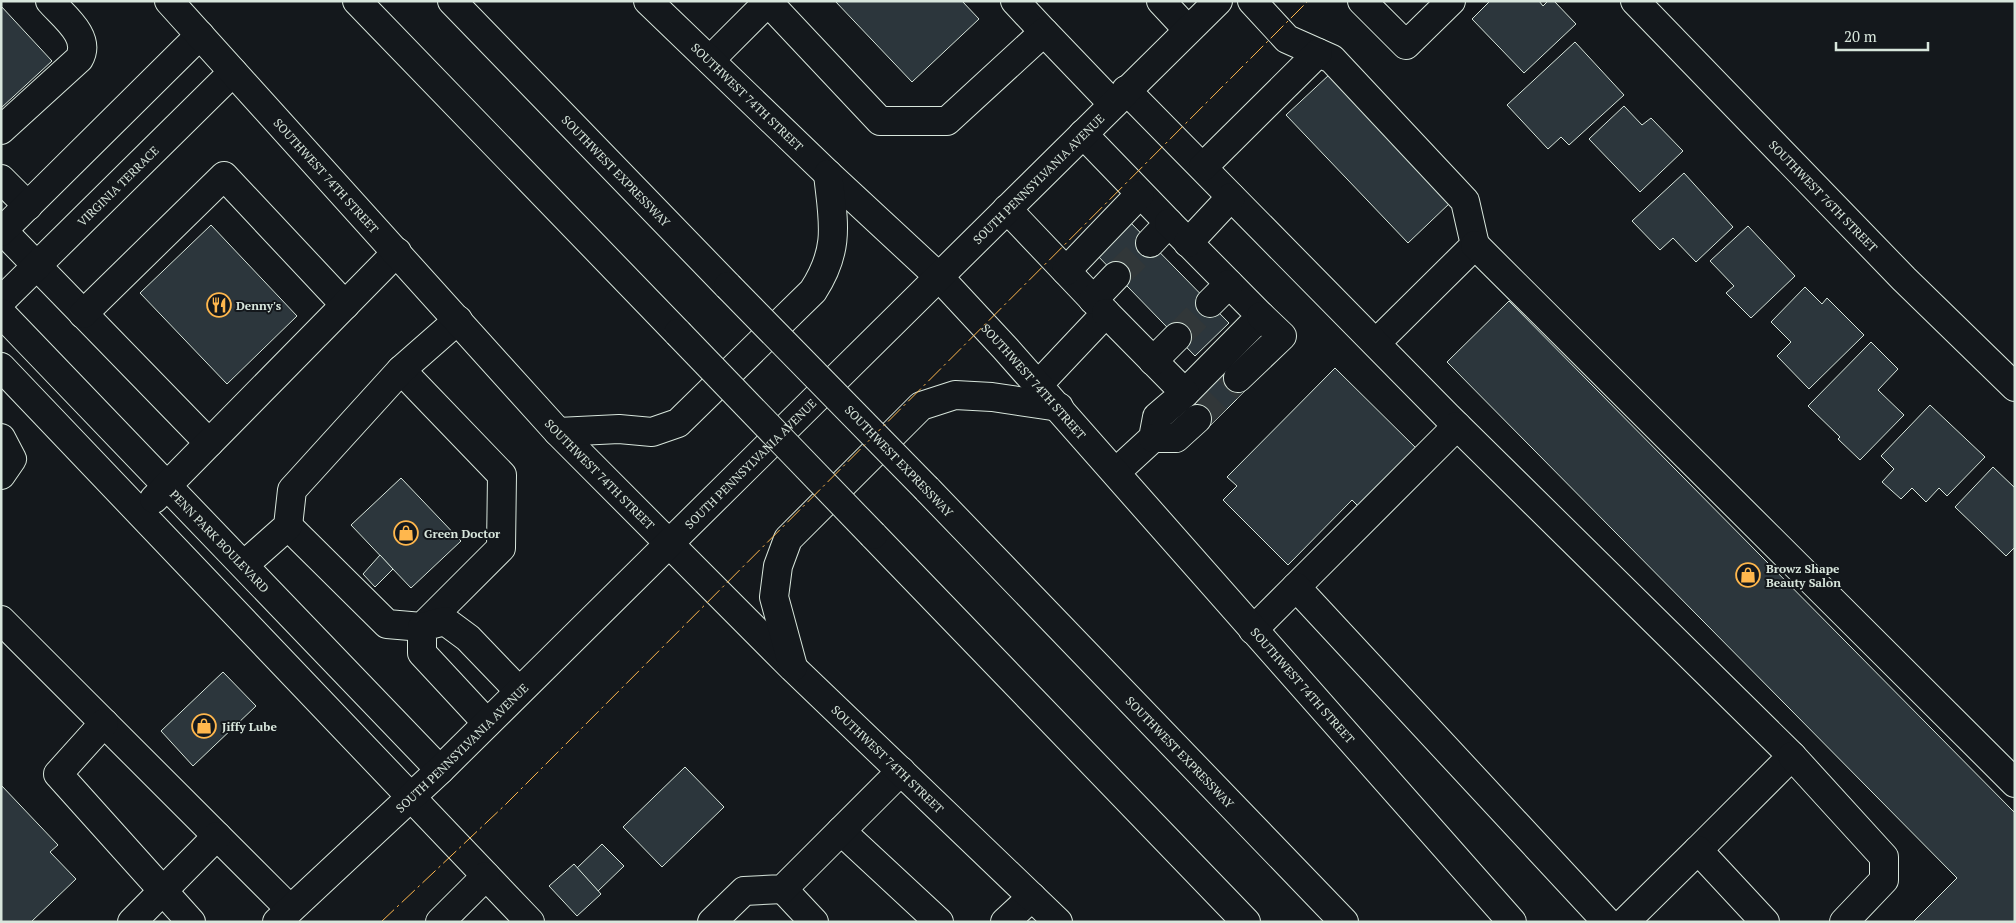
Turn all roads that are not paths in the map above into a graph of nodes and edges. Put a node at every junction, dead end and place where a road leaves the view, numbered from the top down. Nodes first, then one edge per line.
1 (50, 1) edge
2 (169, 1) edge
3 (357, 1) edge
4 (452, 1) edge
5 (648, 1) edge
6 (1015, 1) edge
7 (1160, 1) edge
8 (1218, 1) edge
9 (1252, 1) edge
10 (1362, 1) edge
11 (1451, 1) edge
12 (1635, 1) edge
13 (769, 2) edge
14 (1188, 30) junction
15 (1044, 32) junction
16 (200, 35) junction
17 (1318, 53) junction
18 (710, 60) junction
19 (233, 72) junction
20 (1120, 97) junction
21 (1, 130) edge
22 (1084, 134) junction
23 (1203, 167) junction
24 (828, 174) junction
25 (1, 179) edge
26 (1140, 194) junction
27 (1231, 197) junction
28 (28, 206) junction
29 (1007, 209) junction
30 (1169, 222) junction
31 (2, 232) edge
32 (1150, 243) tunnel mouth
33 (1188, 243) junction
34 (1475, 246) junction
35 (397, 252) junction
36 (37, 266) junction
37 (1066, 271) junction
38 (1116, 276) tunnel mouth
39 (939, 277) junction
40 (1229, 284) junction
41 (1, 301) edge
42 (1210, 303) tunnel mouth
43 (344, 305) junction
44 (1100, 307) junction
45 (1, 313) edge
46 (83, 314) junction
47 (1261, 316) junction
48 (458, 320) junction
49 (1177, 337) tunnel mouth
50 (1376, 343) junction
51 (1153, 361) junction
52 (1, 367) edge
53 (401, 370) junction
54 (1238, 378) tunnel mouth
55 (1038, 385) junction
56 (2015, 387) edge
57 (1184, 393) junction
58 (1059, 407) junction
59 (1197, 419) tunnel mouth
60 (1457, 426) junction
61 (558, 432) junction
62 (1, 438) edge
63 (1153, 438) junction
64 (209, 443) junction
65 (1116, 472) junction
66 (1, 475) edge
67 (167, 485) junction
68 (140, 512) junction
69 (288, 526) junction
70 (668, 544) junction
71 (244, 565) junction
72 (1296, 587) junction
73 (4, 627) edge
74 (422, 627) junction
75 (1253, 630) junction
76 (793, 668) junction
77 (519, 691) junction
78 (104, 723) junction
79 (487, 723) junction
80 (1792, 756) junction
81 (440, 770) junction
82 (901, 771) junction
83 (2015, 783) edge
84 (410, 797) junction
85 (841, 830) junction
86 (217, 836) junction
87 (1698, 850) junction
88 (486, 876) junction
89 (783, 889) junction
90 (164, 890) junction
91 (1032, 897) junction
92 (284, 915) edge
93 (1633, 919) edge
94 (132, 922) edge
95 (191, 922) edge
96 (440, 922) edge
97 (530, 922) edge
98 (712, 922) edge
99 (814, 922) edge
100 (939, 922) edge
101 (1005, 922) edge
102 (1058, 922) edge
103 (1246, 922) edge
104 (1344, 922) edge
105 (1512, 922) edge
106 (1607, 922) edge
107 (1765, 922) edge
108 (1844, 922) edge

1 - 21 main road
2 - 16 main road, SOUTHWEST 74TH STREET
3 - 103 main road, bridge
4 - 104 main road, SOUTHWEST EXPRESSWAY, bridge
5 - 18 main road, SOUTHWEST 74TH STREET
6 - 15 main road
7 - 14 main road
8 - 14 main road, SOUTH PENNSYLVANIA AVENUE
9 - 17 main road
10 - 11 main road
12 - 56 main road, SOUTHWEST 76TH STREET
13 - 15 main road
13 - 18 main road
14 - 20 main road, SOUTH PENNSYLVANIA AVENUE
15 - 20 main road
16 - 19 main road, SOUTHWEST 74TH STREET
16 - 28 main road
17 - 23 main road
17 - 34 main road
18 - 24 main road, SOUTHWEST 74TH STREET
19 - 35 main road, SOUTHWEST 74TH STREET
19 - 36 main road, VIRGINIA TERRACE
20 - 22 main road, SOUTH PENNSYLVANIA AVENUE
20 - 23 main road
22 - 26 main road
22 - 29 main road, SOUTH PENNSYLVANIA AVENUE
23 - 27 main road
24 - 39 main road, SOUTHWEST 74TH STREET
24 - 61 main road
25 - 28 main road
26 - 30 main road
26 - 37 main road
27 - 33 main road
27 - 50 main road
28 - 31 main road
29 - 37 main road
29 - 39 main road, SOUTH PENNSYLVANIA AVENUE
30 - 32 main road
30 - 33 main road
31 - 36 main road
33 - 40 main road
34 - 50 main road
34 - 83 main road
35 - 43 main road
35 - 48 main road, SOUTHWEST 74TH STREET
36 - 41 main road, VIRGINIA TERRACE
36 - 46 main road
37 - 44 main road
38 - 44 main road
39 - 55 main road, SOUTHWEST 74TH STREET
39 - 70 main road, SOUTH PENNSYLVANIA AVENUE
40 - 42 main road
40 - 47 main road
43 - 46 main road
43 - 64 main road
44 - 51 main road
44 - 55 main road
45 - 67 main road, PENN PARK BOULEVARD
46 - 64 main road
47 - 54 main road
47 - 57 main road
48 - 53 main road
48 - 61 main road, SOUTHWEST 74TH STREET
49 - 51 main road
50 - 60 main road
51 - 57 main road
52 - 68 main road
53 - 69 main road
53 - 74 main road
55 - 58 main road, SOUTHWEST 74TH STREET
57 - 63 main road
58 - 65 main road, SOUTHWEST 74TH STREET
58 - 76 main road
59 - 63 main road
60 - 72 main road
60 - 80 main road
61 - 70 main road, SOUTHWEST 74TH STREET
62 - 66 main road
63 - 65 main road
64 - 67 main road
65 - 75 main road, SOUTHWEST 74TH STREET
67 - 68 main road
67 - 71 main road, PENN PARK BOULEVARD
68 - 84 main road
69 - 71 main road
69 - 74 main road
70 - 76 main road, SOUTHWEST 74TH STREET
70 - 77 main road, SOUTH PENNSYLVANIA AVENUE
71 - 81 main road, PENN PARK BOULEVARD
72 - 75 main road
72 - 106 main road
73 - 78 main road
74 - 77 main road
74 - 79 main road
75 - 105 main road, SOUTHWEST 74TH STREET
76 - 82 main road, SOUTHWEST 74TH STREET
77 - 79 main road, SOUTH PENNSYLVANIA AVENUE
78 - 86 main road
78 - 90 main road
79 - 81 main road, SOUTH PENNSYLVANIA AVENUE
80 - 87 main road
80 - 108 main road
81 - 84 main road, SOUTH PENNSYLVANIA AVENUE
82 - 85 main road
82 - 91 main road, SOUTHWEST 74TH STREET
84 - 88 main road
84 - 92 main road, SOUTH PENNSYLVANIA AVENUE
85 - 89 main road
85 - 100 main road
86 - 90 main road
86 - 92 main road
87 - 93 main road
87 - 107 main road
88 - 96 main road
88 - 97 main road
89 - 98 main road
89 - 99 main road
90 - 94 main road
90 - 95 main road
91 - 101 main road
91 - 102 main road, SOUTHWEST 74TH STREET

